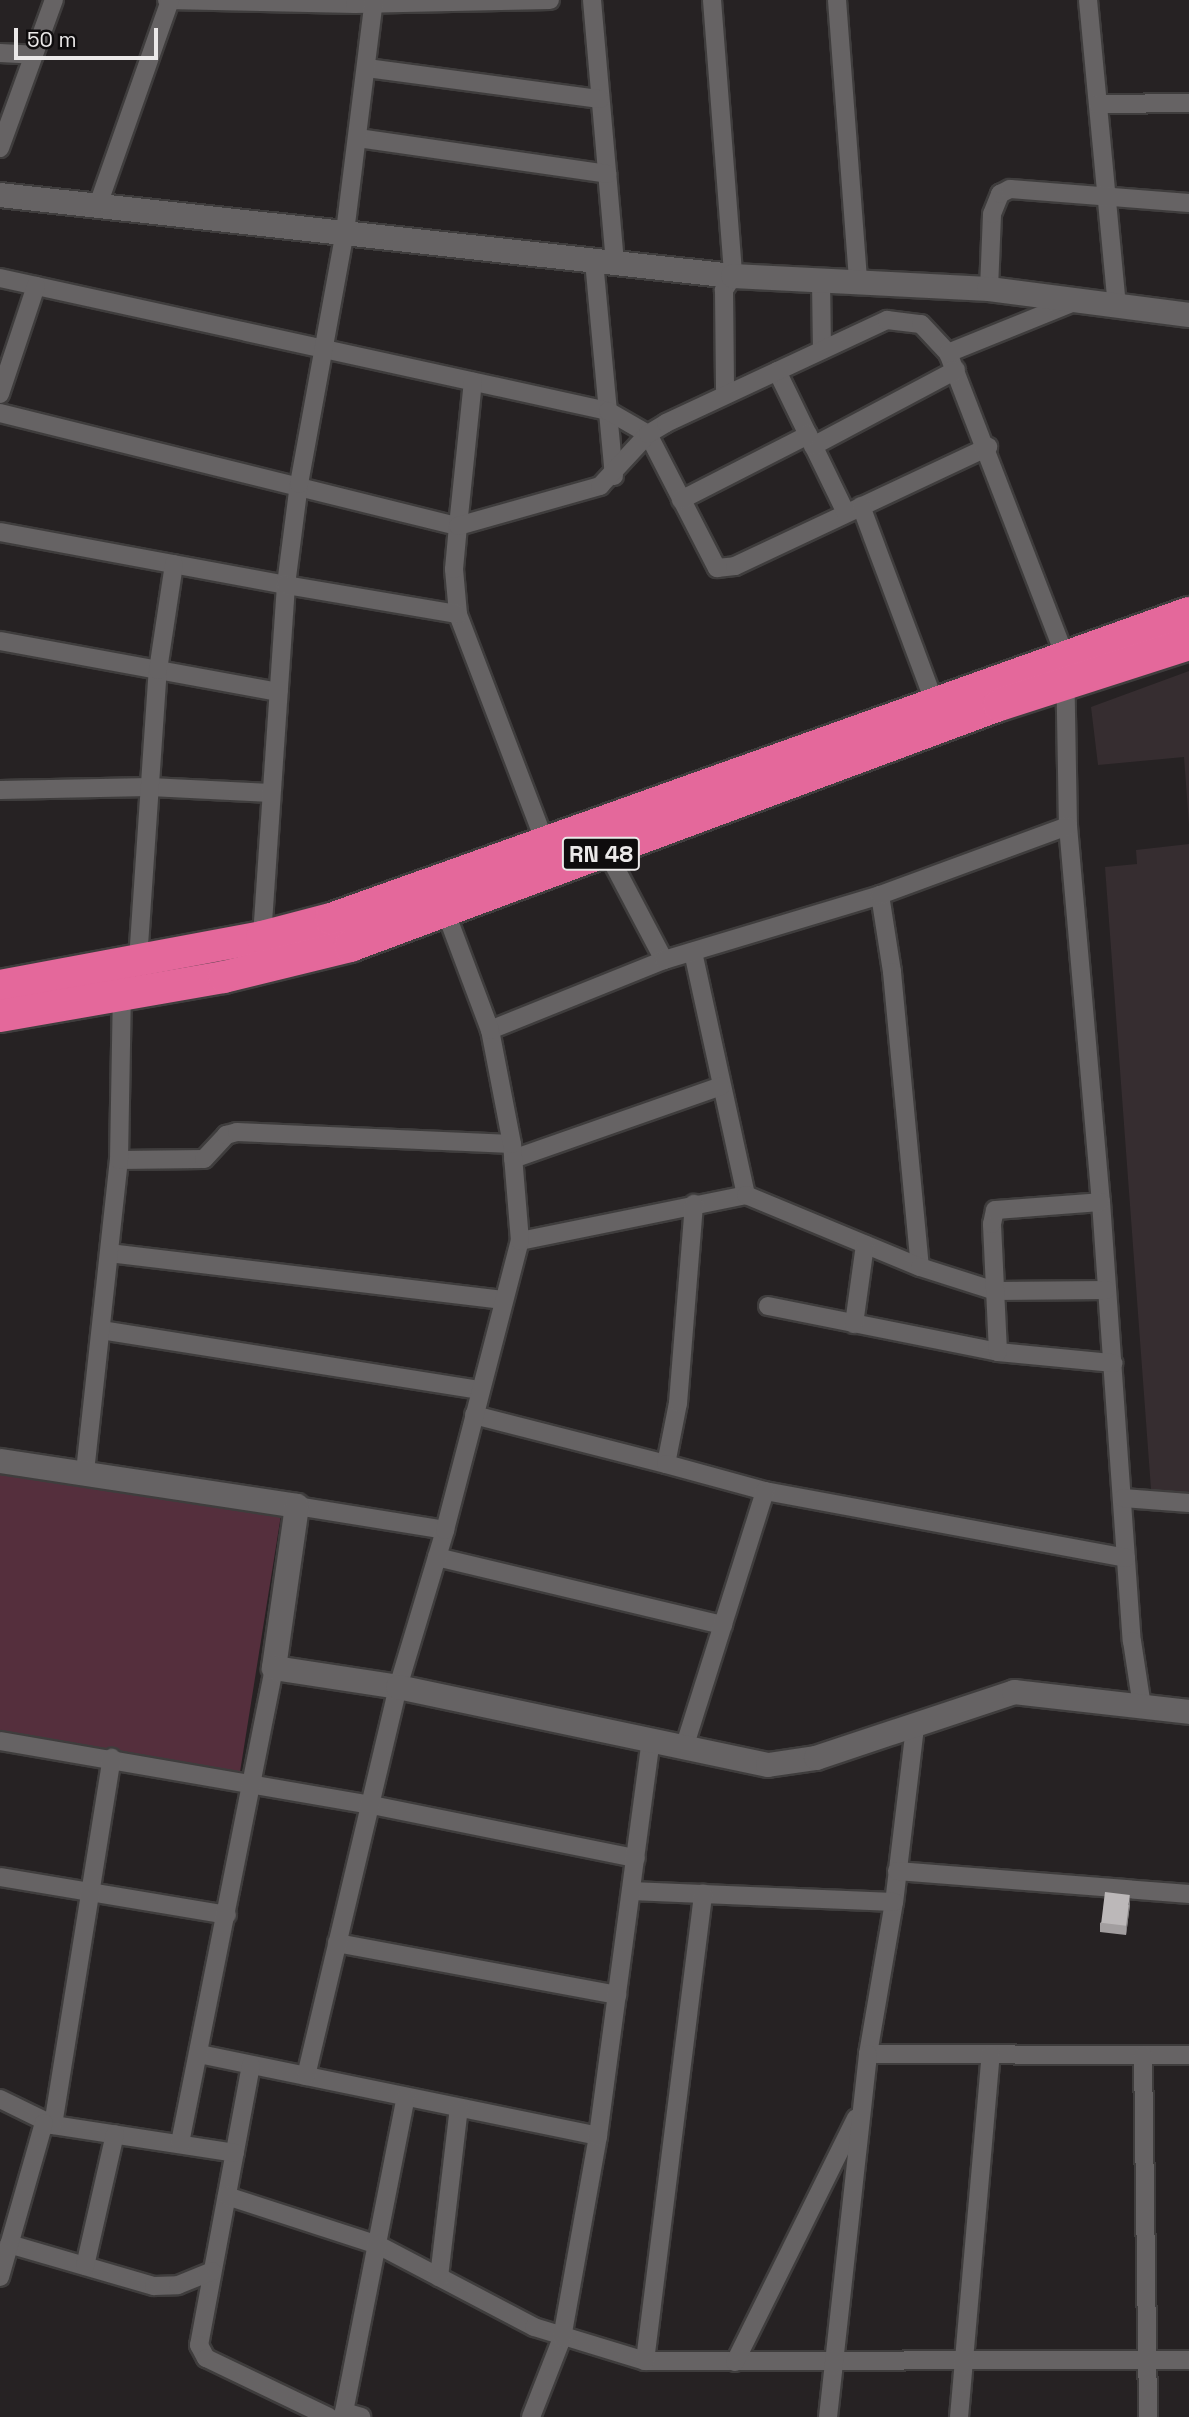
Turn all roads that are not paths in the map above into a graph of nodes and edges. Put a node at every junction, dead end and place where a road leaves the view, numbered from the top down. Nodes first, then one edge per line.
1 (54, 0) edge
2 (168, 0) edge
3 (550, 0) edge
4 (592, 0) edge
5 (712, 0) edge
6 (837, 0) edge
7 (1088, 0) edge
8 (470, 1) edge
9 (375, 2) edge
10 (0, 53) edge
11 (34, 55) junction
12 (367, 68) junction
13 (600, 99) junction
14 (1189, 103) edge
15 (1098, 104) junction
16 (358, 138) junction
17 (0, 148) edge
18 (607, 174) junction
19 (0, 195) edge
20 (1110, 195) junction
21 (1189, 203) edge
22 (98, 205) junction
23 (345, 232) junction
24 (605, 262) junction
25 (733, 276) junction
26 (0, 278) edge
27 (821, 280) junction
28 (858, 282) junction
29 (36, 286) junction
30 (989, 289) junction
31 (1072, 303) junction
32 (1117, 306) junction
33 (1189, 315) edge
34 (323, 349) junction
35 (822, 350) junction
36 (948, 353) junction
37 (777, 370) junction
38 (956, 370) junction
39 (473, 382) junction
40 (0, 394) edge
41 (725, 394) junction
42 (608, 411) junction
43 (0, 413) edge
44 (648, 434) junction
45 (811, 440) junction
46 (988, 447) junction
47 (614, 476) junction
48 (299, 484) junction
49 (681, 500) junction
50 (854, 510) junction
51 (458, 526) junction
52 (0, 532) edge
53 (174, 564) junction
54 (286, 585) junction
55 (1189, 613) edge
56 (458, 614) junction
57 (0, 641) edge
58 (1189, 644) edge
59 (1066, 669) junction
60 (158, 670) junction
61 (278, 692) junction
62 (935, 704) junction
63 (150, 787) junction
64 (0, 790) edge
65 (271, 793) junction
66 (649, 822) junction
67 (1068, 826) junction
68 (547, 845) junction
69 (607, 852) junction
70 (880, 895) junction
71 (445, 910) junction
72 (261, 937) junction
73 (692, 952) junction
74 (138, 960) junction
75 (664, 960) junction
76 (0, 986) edge
77 (122, 995) junction
78 (0, 1016) edge
79 (490, 1030) junction
80 (721, 1086) junction
81 (513, 1151) junction
82 (119, 1160) junction
83 (746, 1195) junction
84 (1101, 1202) junction
85 (694, 1204) junction
86 (520, 1241) junction
87 (864, 1245) junction
88 (109, 1254) junction
89 (920, 1266) junction
90 (1106, 1290) junction
91 (995, 1291) junction
92 (502, 1300) junction
93 (768, 1306) dead end
94 (854, 1324) junction
95 (101, 1329) junction
96 (998, 1352) junction
97 (1113, 1363) junction
98 (480, 1390) junction
99 (474, 1415) junction
100 (0, 1461) edge
101 (666, 1464) junction
102 (85, 1472) junction
103 (765, 1491) junction
104 (1123, 1498) junction
105 (1189, 1503) edge
106 (297, 1506) junction
107 (445, 1530) junction
108 (437, 1557) junction
109 (1126, 1558) junction
110 (723, 1625) junction
111 (274, 1668) junction
112 (398, 1687) junction
113 (1142, 1706) junction
114 (1189, 1712) edge
115 (915, 1727) junction
116 (0, 1741) edge
117 (651, 1741) junction
118 (684, 1748) junction
119 (112, 1758) junction
120 (250, 1783) junction
121 (372, 1805) junction
122 (636, 1858) junction
123 (897, 1871) junction
124 (0, 1877) edge
125 (631, 1891) junction
126 (89, 1892) junction
127 (703, 1894) junction
128 (1189, 1894) edge
129 (894, 1902) junction
130 (227, 1915) junction
131 (337, 1943) junction
132 (617, 1995) junction
133 (199, 2054) junction
134 (868, 2054) junction
135 (992, 2054) junction
136 (1143, 2055) junction
137 (1189, 2055) edge
138 (251, 2065) junction
139 (306, 2076) junction
140 (406, 2097) junction
141 (0, 2099) edge
142 (862, 2105) junction
143 (459, 2108) junction
144 (48, 2124) junction
145 (116, 2134) junction
146 (598, 2136) junction
147 (180, 2143) junction
148 (235, 2153) junction
149 (227, 2196) junction
150 (9, 2244) junction
151 (378, 2245) junction
152 (85, 2266) junction
153 (212, 2271) junction
154 (0, 2277) edge
155 (439, 2277) junction
156 (562, 2338) junction
157 (1147, 2360) junction
158 (1189, 2360) edge
159 (645, 2361) junction
160 (735, 2362) junction
161 (964, 2362) junction
162 (834, 2363) junction
163 (344, 2416) edge
164 (531, 2417) edge
165 (828, 2417) edge
166 (959, 2417) edge
167 (1148, 2417) edge

1 - 11 street
2 - 9 street
2 - 22 street
3 - 8 street
4 - 13 street
5 - 25 street
6 - 28 street
7 - 15 street
8 - 9 street
9 - 12 street
10 - 11 street
11 - 17 street
12 - 13 street
12 - 16 street
13 - 18 street
14 - 15 street
15 - 20 street
16 - 18 street
16 - 23 street
18 - 24 street
19 - 22 street
20 - 21 street
20 - 30 street
20 - 32 street
22 - 23 street
23 - 24 street
23 - 34 street
24 - 25 street
24 - 42 street
25 - 27 street
25 - 41 street
26 - 29 street
27 - 28 street
27 - 35 street
28 - 30 street
29 - 34 street
29 - 40 street
30 - 31 street
31 - 32 street
31 - 36 street
32 - 33 street
34 - 39 street
34 - 48 street
35 - 36 street
35 - 37 street
36 - 38 street
37 - 41 street
37 - 45 street
38 - 45 street
38 - 46 street
39 - 42 street
39 - 51 street
41 - 44 street
42 - 44 street
42 - 47 street
43 - 48 street
44 - 47 street
44 - 49 street
45 - 49 street
45 - 50 street
46 - 50 street
46 - 59 street
47 - 51 street
48 - 51 street
48 - 54 street
49 - 50 street
50 - 62 street
51 - 56 street
52 - 53 street
53 - 54 street
53 - 60 street
54 - 56 street
54 - 61 street
55 - 59 highway, RN 48
56 - 68 street
57 - 60 street
58 - 59 highway, RN 48
59 - 62 highway, RN 48
59 - 66 highway, RN 48
59 - 67 street
60 - 61 street
60 - 63 street
61 - 65 street
62 - 66 highway, RN 48
63 - 64 street
63 - 65 street
63 - 74 street
65 - 72 street
66 - 68 highway, RN 48
66 - 69 highway, RN 48
67 - 70 street
67 - 84 street
68 - 72 highway, RN 48
69 - 71 highway, RN 48
69 - 75 street
70 - 73 street
70 - 89 street
71 - 77 highway, RN 48
71 - 79 street
72 - 74 highway, RN 48
73 - 75 street
73 - 80 street
74 - 76 highway, RN 48
75 - 79 street
77 - 78 highway, RN 48
77 - 82 street
79 - 81 street
80 - 81 street
80 - 83 street
81 - 82 street
81 - 86 street
82 - 88 street
83 - 85 street
83 - 87 street
84 - 90 street
84 - 91 street
85 - 86 street
85 - 101 street
86 - 92 street
87 - 89 street
87 - 94 street
88 - 92 street
88 - 95 street
89 - 91 street
90 - 91 street
90 - 97 street
91 - 96 street
92 - 98 street
93 - 94 street
94 - 96 street
95 - 98 street
95 - 102 street
96 - 97 street
97 - 104 street
98 - 99 street
99 - 101 street
99 - 107 street
100 - 102 street
101 - 103 street
102 - 106 street
103 - 109 street
103 - 110 street
104 - 105 street
104 - 109 street
106 - 107 street
106 - 111 street
107 - 108 street
108 - 110 street
108 - 112 street
109 - 113 street
110 - 118 street
111 - 112 street
111 - 120 street
112 - 117 street
112 - 121 street
113 - 114 street
113 - 115 street
115 - 118 street
115 - 123 street
116 - 119 street
117 - 118 street
117 - 122 street
119 - 120 street
119 - 126 street
120 - 121 street
120 - 130 street
121 - 122 street
121 - 131 street
122 - 125 street
123 - 128 street
123 - 129 street
124 - 126 street
125 - 127 street
125 - 132 street
126 - 130 street
126 - 144 street
127 - 129 street
127 - 159 street
129 - 134 street
130 - 133 street
131 - 132 street
131 - 139 street
132 - 146 street
133 - 138 street
133 - 147 street
134 - 135 street
134 - 142 street
135 - 136 street
135 - 161 street
136 - 137 street
136 - 157 street
138 - 139 street
138 - 148 street
139 - 140 street
140 - 143 street
140 - 151 street
141 - 144 street
142 - 160 street
142 - 162 street
143 - 146 street
143 - 155 street
144 - 145 street
144 - 150 street
145 - 147 street
145 - 152 street
146 - 156 street
147 - 148 street
148 - 149 street
149 - 151 street
149 - 153 street
150 - 152 street
150 - 154 street
151 - 155 street
151 - 163 street
152 - 153 street
153 - 163 street
155 - 156 street
156 - 159 street
156 - 164 street
157 - 158 street
157 - 161 street
157 - 167 street
159 - 160 street
160 - 162 street
161 - 162 street
161 - 166 street
162 - 165 street

